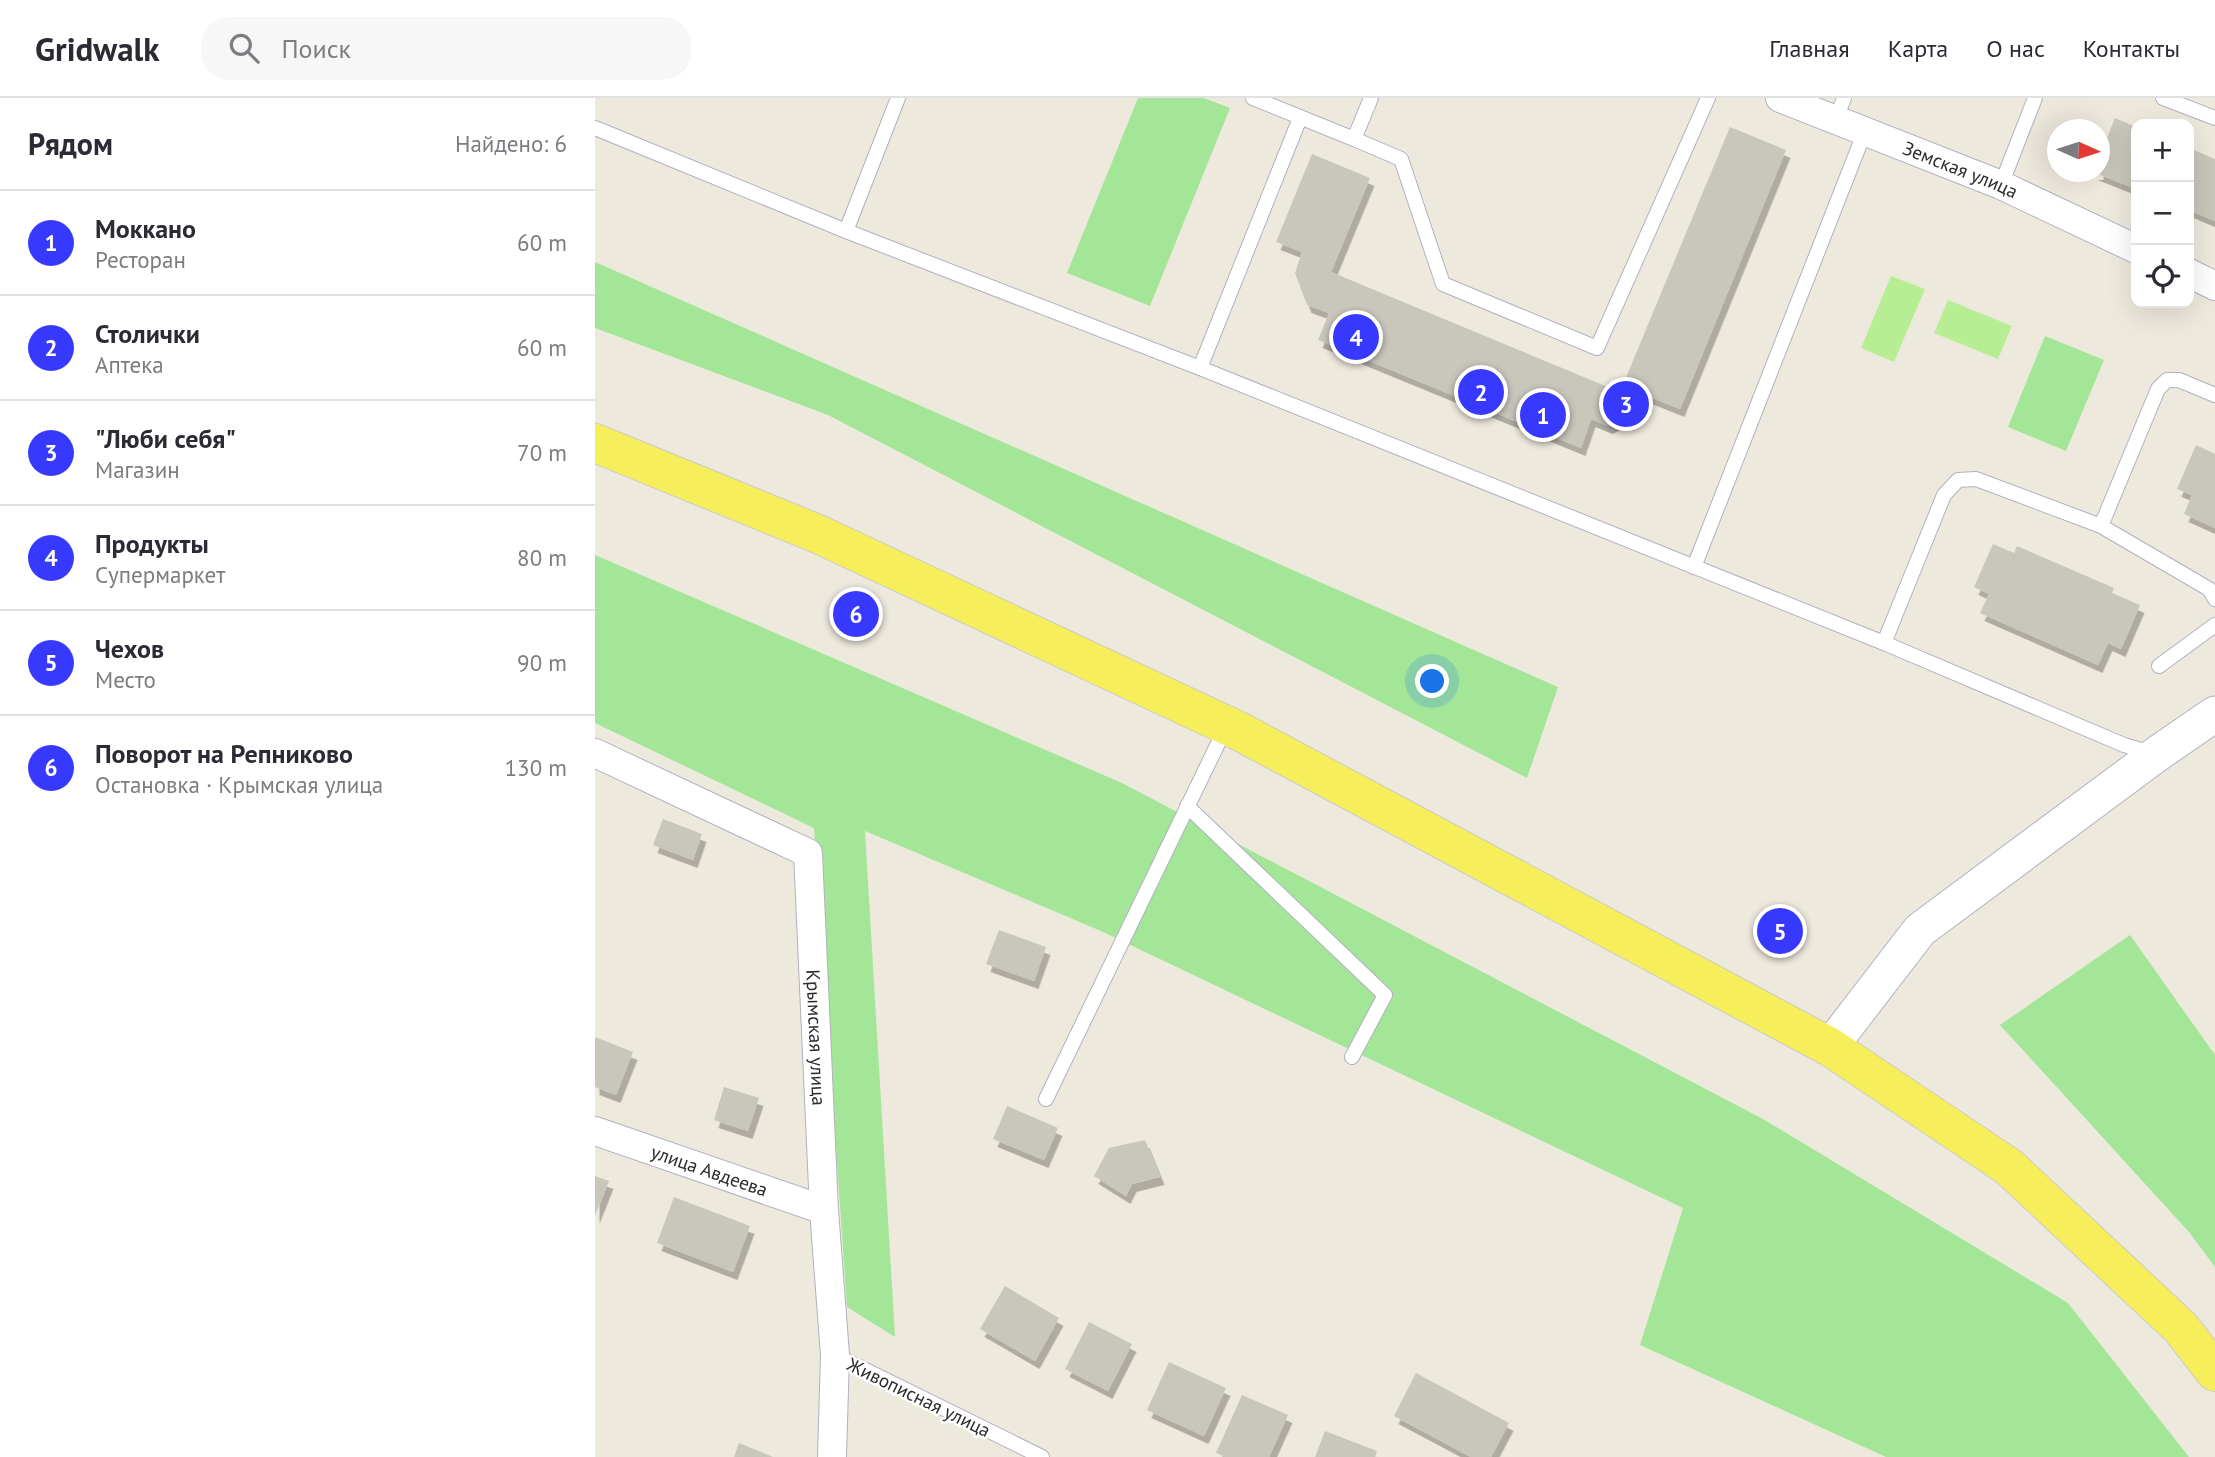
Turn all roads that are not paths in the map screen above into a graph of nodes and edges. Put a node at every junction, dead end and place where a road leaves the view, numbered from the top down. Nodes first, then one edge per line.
1 (898, 98) edge
2 (1253, 98) edge
3 (1371, 98) edge
4 (1708, 98) edge
5 (1780, 98) edge
6 (2035, 98) edge
7 (2163, 98) edge
8 (1840, 109) edge
9 (1300, 118) junction
10 (2215, 118) edge
11 (595, 128) edge
12 (1865, 131) junction
13 (1353, 138) junction
14 (2001, 185) junction
15 (846, 231) junction
16 (2131, 247) edge
17 (2194, 276) edge
18 (2215, 286) edge
19 (1201, 368) junction
20 (2215, 395) edge
21 (595, 443) edge
22 (2101, 526) junction
23 (1694, 567) junction
24 (2215, 598) edge
25 (2215, 625) edge
26 (1884, 643) junction
27 (2159, 666) dead end
28 (2215, 714) edge
29 (1226, 725) junction
30 (595, 753) edge
31 (2157, 754) junction
32 (1187, 806) junction
33 (1830, 1047) junction
34 (1352, 1057) dead end
35 (1046, 1099) dead end
36 (595, 1131) edge
37 (824, 1210) junction
38 (835, 1355) junction
39 (2215, 1372) edge
40 (831, 1457) edge
41 (1042, 1457) edge

1 - 15 lane
2 - 9 lane
3 - 13 lane
4 - 13 lane
5 - 8 street, Земская улица
6 - 14 lane
7 - 10 lane
8 - 12 street, Земская улица
9 - 13 lane
9 - 19 lane
11 - 15 lane
12 - 14 street, Земская улица
12 - 23 lane
14 - 16 street, Земская улица
15 - 19 lane
17 - 18 street
19 - 23 lane
20 - 22 lane
21 - 29 main road
22 - 24 lane
22 - 26 lane
23 - 26 lane
25 - 27 lane
26 - 31 lane
28 - 31 street
29 - 32 lane
29 - 33 main road
30 - 37 street, Крымская улица
31 - 33 street
32 - 34 lane
32 - 35 lane
33 - 39 main road
36 - 37 street, улица Авдеева
37 - 38 street, Крымская улица
38 - 40 street, Крымская улица
38 - 41 lane, Живописная улица

